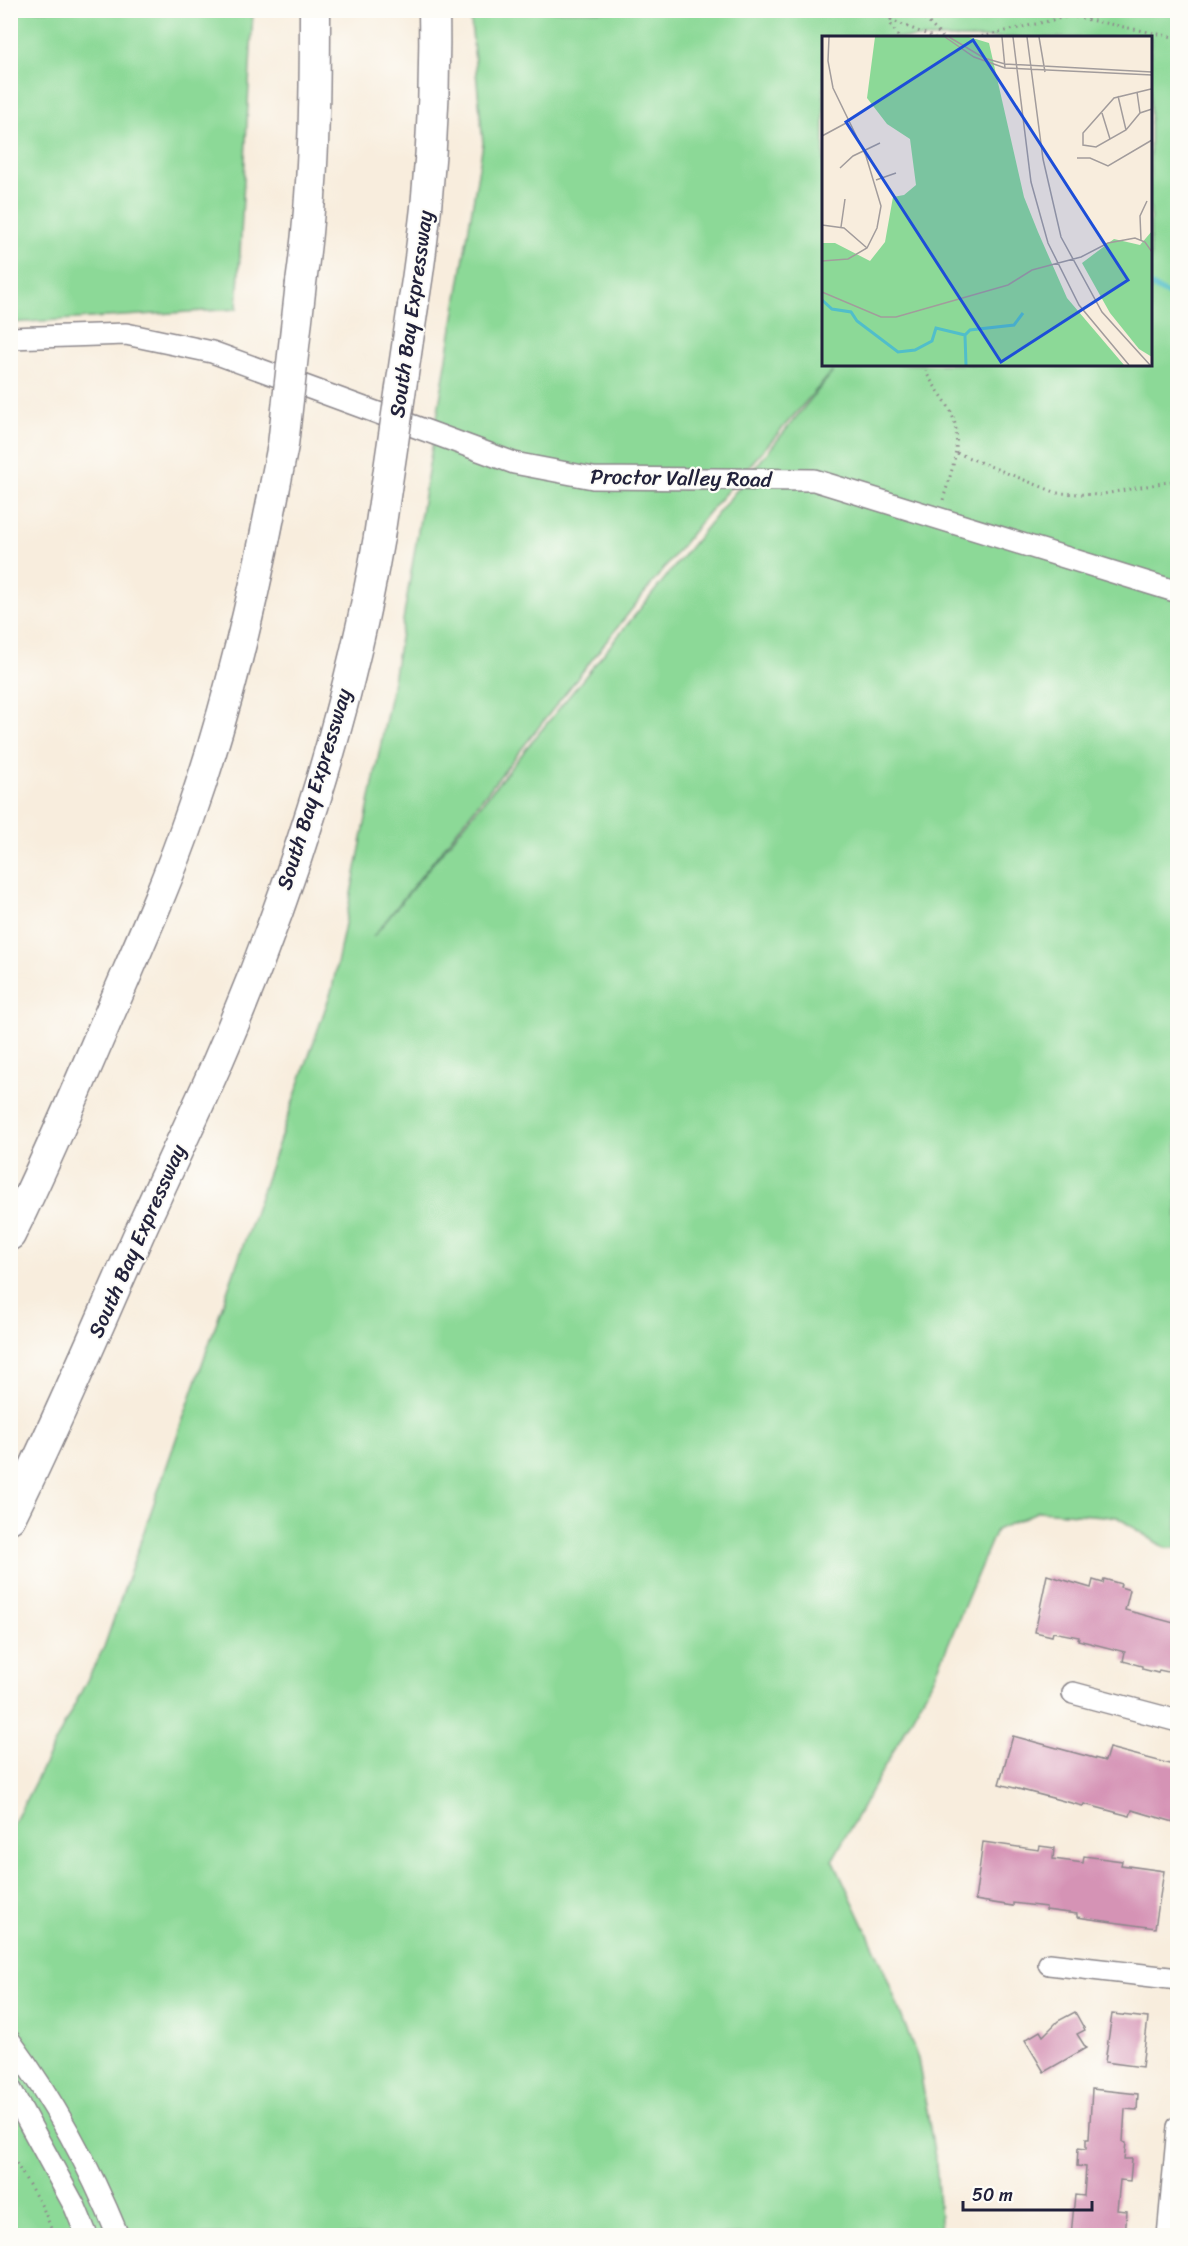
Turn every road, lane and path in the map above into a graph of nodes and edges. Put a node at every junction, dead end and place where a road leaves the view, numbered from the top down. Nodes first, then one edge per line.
1 (315, 10) edge
2 (434, 10) edge
3 (875, 10) edge
4 (917, 10) edge
5 (891, 19) junction
6 (898, 36) edge
7 (930, 36) edge
8 (941, 36) edge
9 (985, 36) edge
10 (1178, 38) edge
11 (10, 338) edge
12 (926, 366) edge
13 (957, 453) junction
14 (1178, 480) edge
15 (937, 518) junction
16 (1178, 592) edge
17 (10, 1235) edge
18 (10, 1518) edge
19 (1073, 1693) dead end
20 (1178, 1720) edge
21 (1048, 1964) dead end
22 (1178, 1979) edge
23 (10, 2041) edge
24 (10, 2088) edge
25 (1178, 2127) edge
26 (10, 2153) edge
27 (54, 2235) edge
28 (87, 2235) edge
29 (118, 2235) edge
30 (1168, 2235) edge

1 - 17 highway, bridge
2 - 18 highway, South Bay Expressway, bridge
3 - 5 path
4 - 8 path
5 - 6 path
5 - 7 path
9 - 10 path
11 - 15 street, Proctor Valley Road
12 - 13 path
13 - 14 path
13 - 15 path
15 - 16 street, Proctor Valley Road
19 - 20 street
21 - 22 street
23 - 29 street
24 - 28 street
25 - 30 street
26 - 27 path

